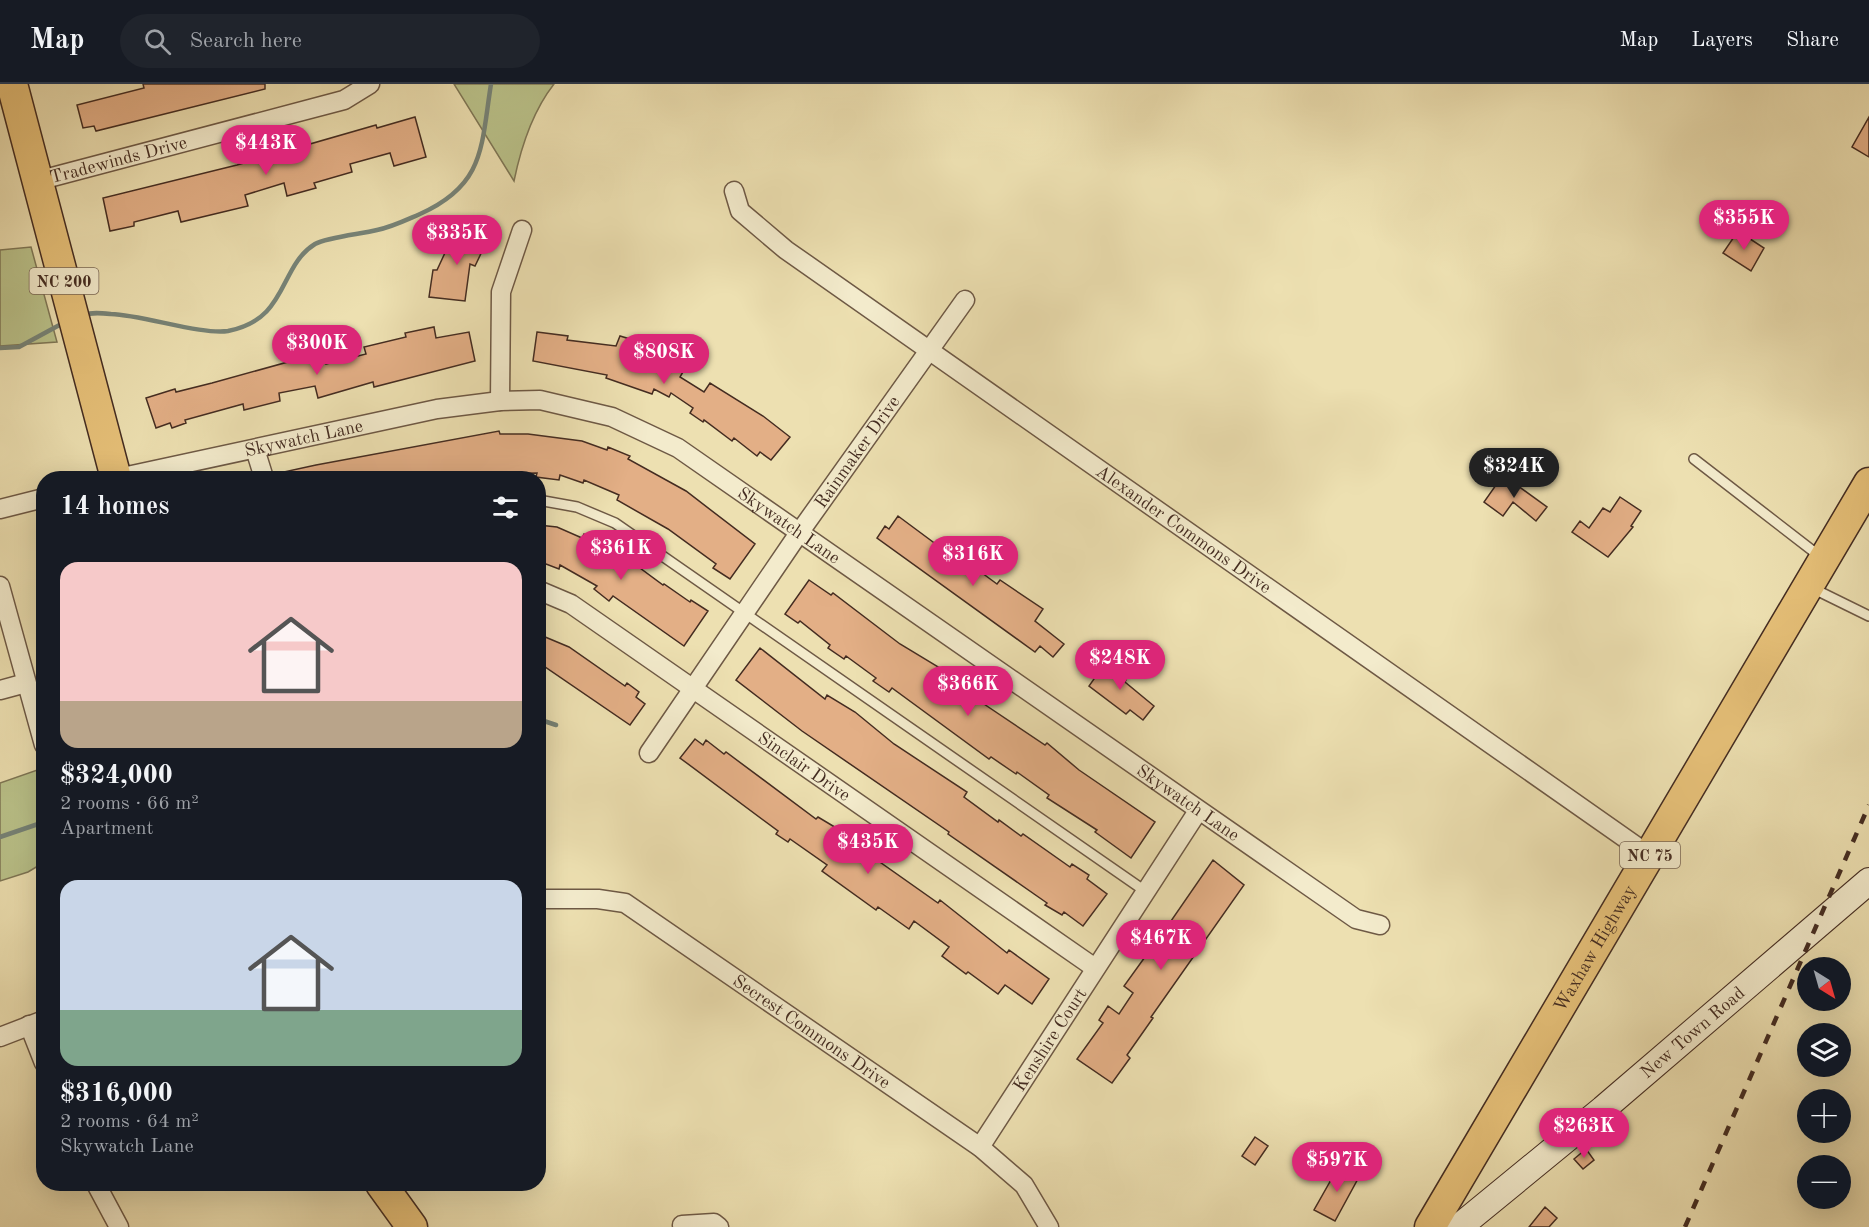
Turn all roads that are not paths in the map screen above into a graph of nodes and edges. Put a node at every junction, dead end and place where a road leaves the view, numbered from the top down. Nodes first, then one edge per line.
1 (12, 84) edge
2 (370, 84) edge
3 (37, 181) junction
4 (734, 191) dead end
5 (522, 230) dead end
6 (965, 300) dead end
7 (930, 353) junction
8 (500, 401) junction
9 (255, 448) junction
10 (1694, 459) dead end
11 (115, 471) edge
12 (149, 471) edge
13 (262, 471) edge
14 (1869, 483) edge
15 (36, 500) edge
16 (546, 501) edge
17 (0, 509) edge
18 (799, 533) junction
19 (1823, 559) junction
20 (0, 586) edge
21 (1808, 586) junction
22 (546, 593) edge
23 (746, 612) junction
24 (1869, 616) edge
25 (26, 683) junction
26 (693, 689) junction
27 (0, 690) edge
28 (36, 717) edge
29 (649, 753) dead end
30 (1198, 811) junction
31 (1649, 855) junction
32 (1869, 881) edge
33 (1145, 891) junction
34 (546, 899) edge
35 (1380, 925) dead end
36 (1095, 968) junction
37 (36, 1022) edge
38 (0, 1037) edge
39 (980, 1148) junction
40 (100, 1191) edge
41 (386, 1191) edge
42 (682, 1225) dead end
43 (119, 1227) edge
44 (412, 1227) edge
45 (719, 1227) edge
46 (1049, 1227) edge
47 (1430, 1227) edge
48 (1459, 1227) edge

1 - 3 main road, NC 200
2 - 3 street, Tradewinds Drive
3 - 11 main road, NC 200
4 - 7 street, Alexander Commons Drive
5 - 8 street
6 - 7 street, Rainmaker Drive
7 - 18 street, Rainmaker Drive
7 - 31 street, Alexander Commons Drive
8 - 9 street, Skywatch Lane
8 - 18 street, Skywatch Lane
9 - 12 street, Skywatch Lane
9 - 13 street
10 - 19 lane
14 - 19 main road, Waxhaw Highway / NC 75
15 - 17 street
16 - 23 lane
18 - 23 street, Rainmaker Drive
18 - 30 street, Skywatch Lane
19 - 21 main road, Waxhaw Highway / NC 75
20 - 25 street
21 - 24 lane
21 - 31 main road, Waxhaw Highway / NC 75
22 - 26 street, Sinclair Drive
23 - 26 street, Rainmaker Drive
23 - 33 lane
25 - 27 street
25 - 28 street
26 - 29 street, Rainmaker Drive
26 - 36 street, Sinclair Drive
30 - 33 street, Kenshire Court
30 - 35 street, Skywatch Lane
31 - 47 main road, Waxhaw Highway / NC 75
32 - 48 main road, New Town Road
33 - 36 street, Kenshire Court
34 - 39 street, Secrest Commons Drive
36 - 39 street, Kenshire Court
37 - 38 street
39 - 46 street, Secrest Commons Drive
40 - 43 street
41 - 44 main road
42 - 45 street

